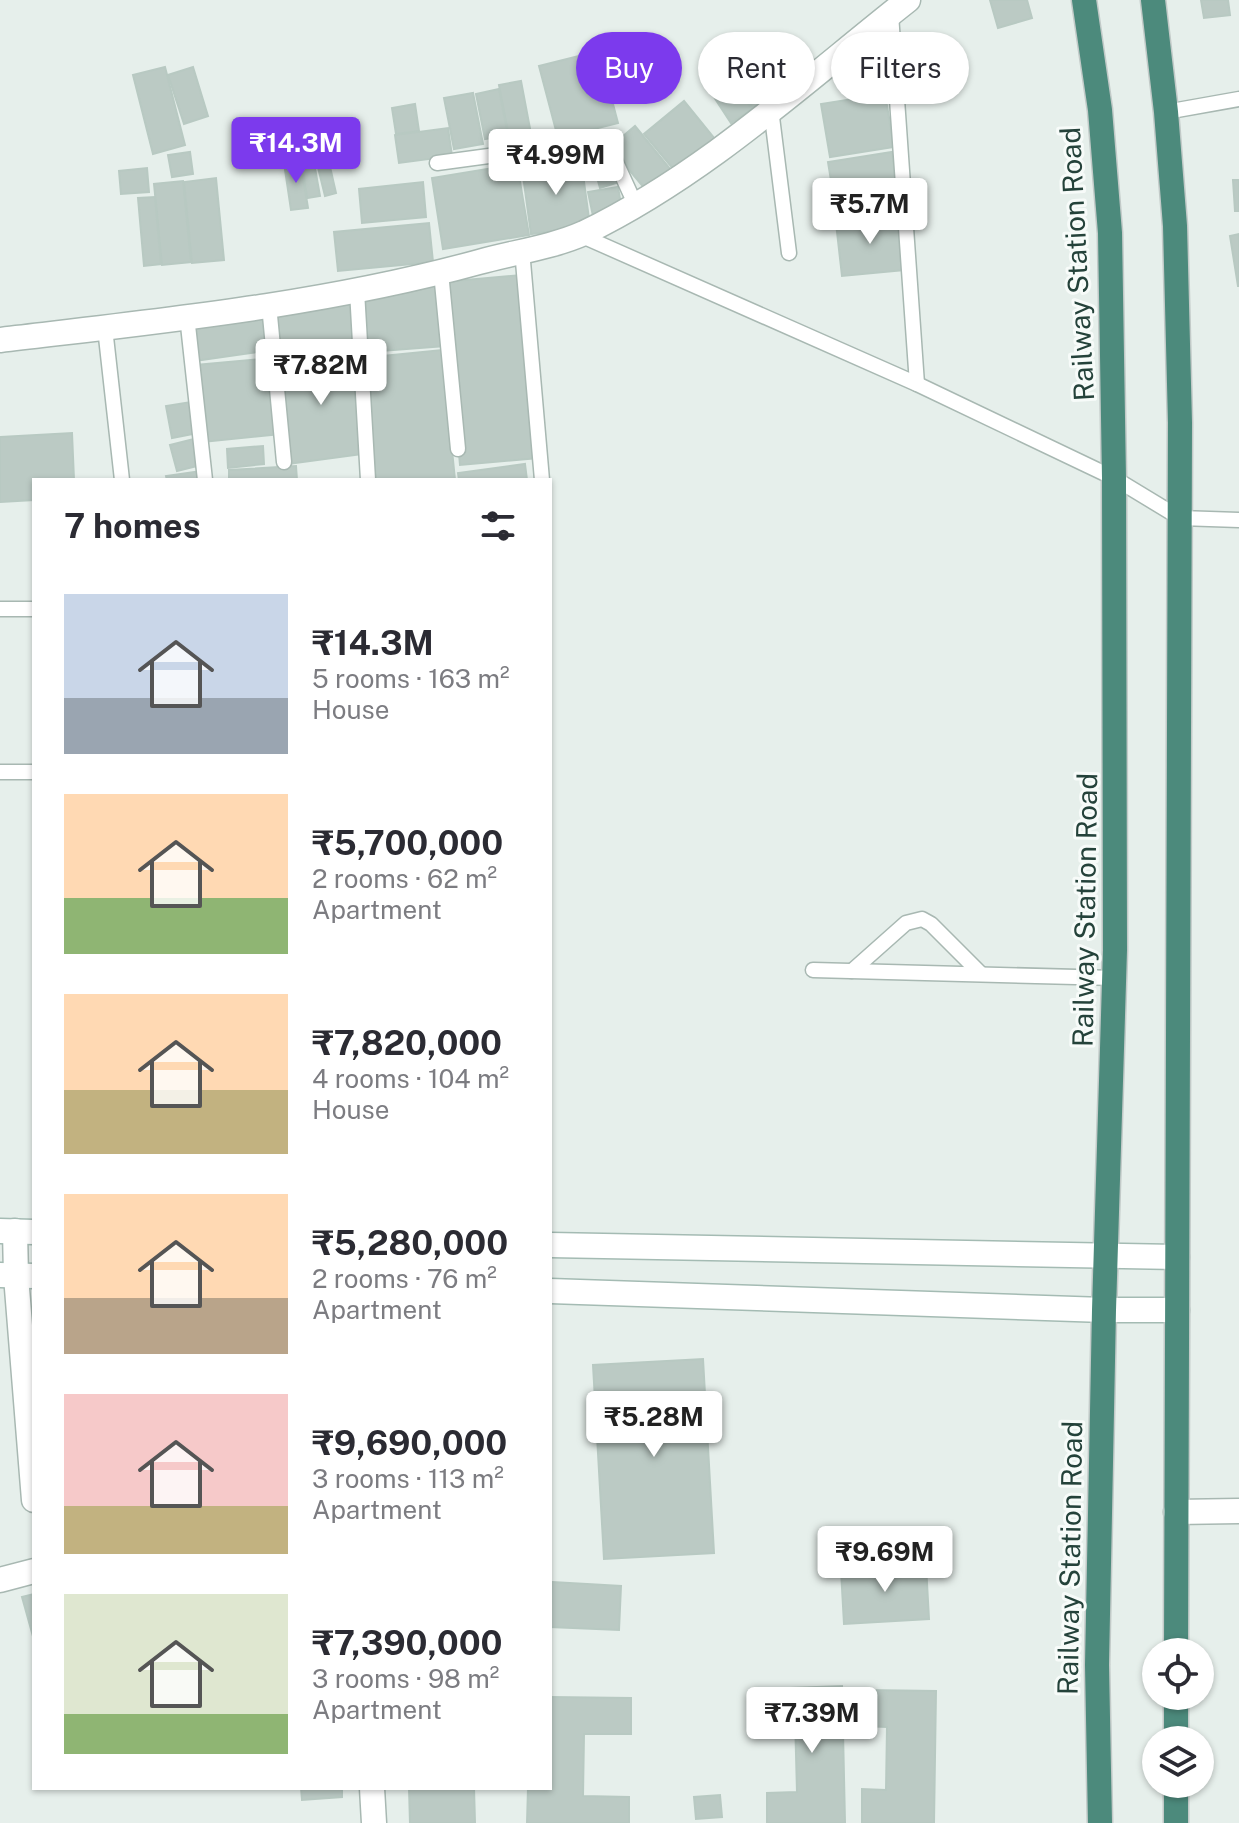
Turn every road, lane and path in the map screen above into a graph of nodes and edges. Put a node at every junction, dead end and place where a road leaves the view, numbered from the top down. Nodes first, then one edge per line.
1 (1084, 0) edge
2 (1153, 0) edge
3 (900, 7) edge
4 (1239, 99) edge
5 (771, 109) junction
6 (1166, 112) junction
7 (437, 163) dead end
8 (636, 206) junction
9 (580, 235) junction
10 (522, 250) junction
11 (789, 253) dead end
12 (441, 272) junction
13 (357, 291) junction
14 (269, 305) junction
15 (187, 316) junction
16 (105, 328) junction
17 (0, 340) edge
18 (917, 384) junction
19 (458, 449) dead end
20 (284, 462) dead end
21 (122, 478) edge
22 (205, 478) edge
23 (368, 478) edge
24 (542, 478) edge
25 (1114, 478) junction
26 (1180, 518) junction
27 (1239, 520) edge
28 (0, 609) edge
29 (32, 609) edge
30 (0, 772) edge
31 (32, 772) edge
32 (813, 970) dead end
33 (852, 971) junction
34 (981, 974) junction
35 (1115, 978) junction
36 (16, 1231) edge
37 (552, 1245) edge
38 (1107, 1257) junction
39 (1177, 1257) junction
40 (17, 1276) edge
41 (552, 1291) edge
42 (1104, 1310) junction
43 (1177, 1310) junction
44 (32, 1474) edge
45 (1239, 1511) edge
46 (1176, 1512) junction
47 (32, 1572) edge
48 (0, 1580) edge
49 (1176, 1638) edge
50 (372, 1790) edge
51 (1176, 1798) edge
52 (374, 1823) edge
53 (1100, 1823) edge
54 (1176, 1823) edge

1 - 25 highway, Railway Station Road
2 - 6 highway
3 - 5 street
3 - 18 lane
4 - 6 lane
5 - 8 street
5 - 11 lane
6 - 26 highway
7 - 8 lane
8 - 9 street
9 - 10 street
9 - 18 lane
10 - 12 street
10 - 24 lane
12 - 13 street
12 - 19 lane
13 - 14 street
13 - 23 lane
14 - 15 street
14 - 20 lane
15 - 16 street
15 - 22 lane
16 - 17 street
16 - 21 lane
18 - 25 lane
25 - 26 lane
25 - 35 highway, Railway Station Road
26 - 27 lane
26 - 39 highway
28 - 29 lane
30 - 31 lane
32 - 33 lane
33 - 34 lane
33 - 34 lane
34 - 35 lane
35 - 38 highway, Railway Station Road
36 - 40 street
37 - 38 street
38 - 39 street
38 - 42 highway, Railway Station Road
39 - 43 highway
40 - 44 street
41 - 42 street
42 - 43 street
42 - 53 highway, Railway Station Road
43 - 46 highway
45 - 46 street
46 - 49 highway
47 - 48 street
50 - 52 street
51 - 54 highway

